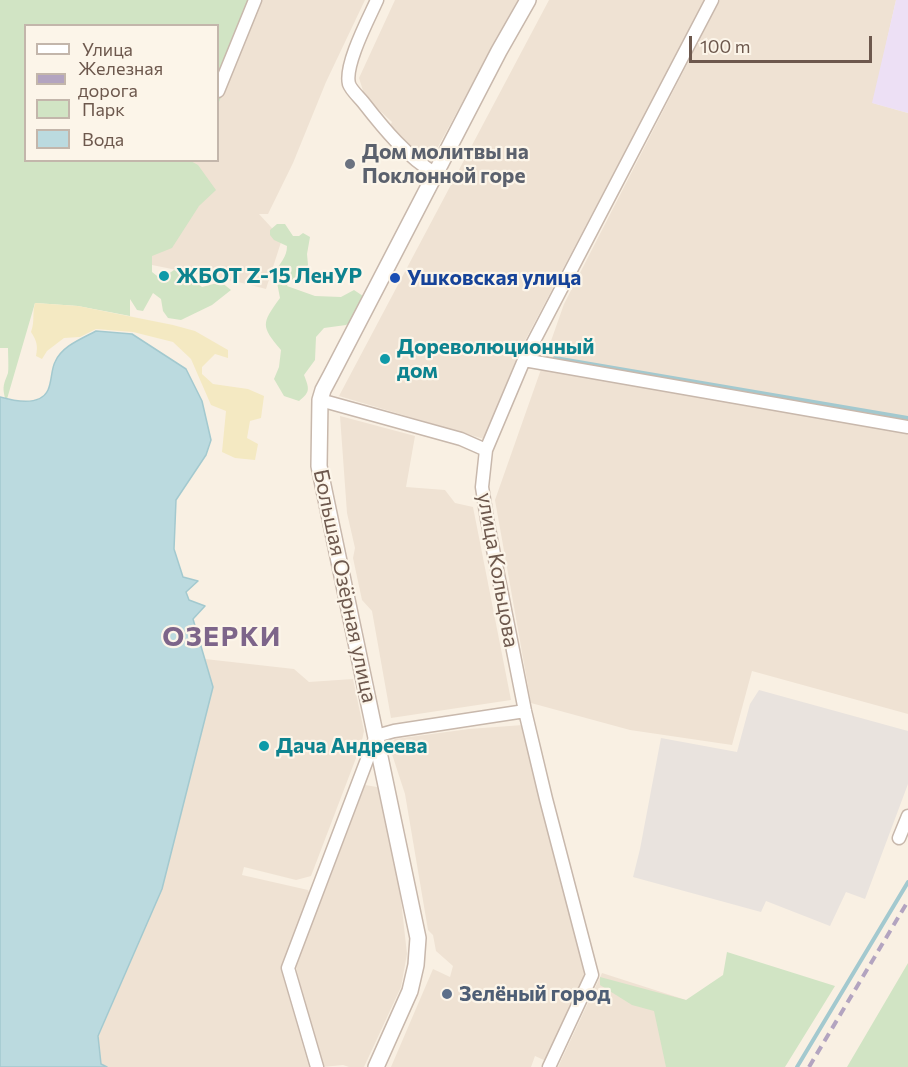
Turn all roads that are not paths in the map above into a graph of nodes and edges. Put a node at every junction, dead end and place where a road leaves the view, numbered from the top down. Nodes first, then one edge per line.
1 (255, 0) edge
2 (377, 0) edge
3 (528, 0) edge
4 (712, 0) edge
5 (219, 89) edge
6 (436, 174) junction
7 (524, 360) junction
8 (321, 400) junction
9 (908, 427) edge
10 (486, 450) junction
11 (525, 711) junction
12 (376, 736) junction
13 (908, 816) edge
14 (899, 838) dead end
15 (317, 1067) edge
16 (376, 1067) edge
17 (549, 1067) edge

1 - 5 street
2 - 6 street
3 - 6 street, Большая Озёрная улица
4 - 7 street, улица Кольцова
6 - 8 street, Большая Озёрная улица
7 - 9 street
7 - 10 street, улица Кольцова
8 - 10 street
8 - 12 street, Большая Озёрная улица
10 - 11 street, улица Кольцова
11 - 12 street
11 - 17 street, улица Кольцова
12 - 15 street
12 - 16 street, Большая Озёрная улица
13 - 14 street

